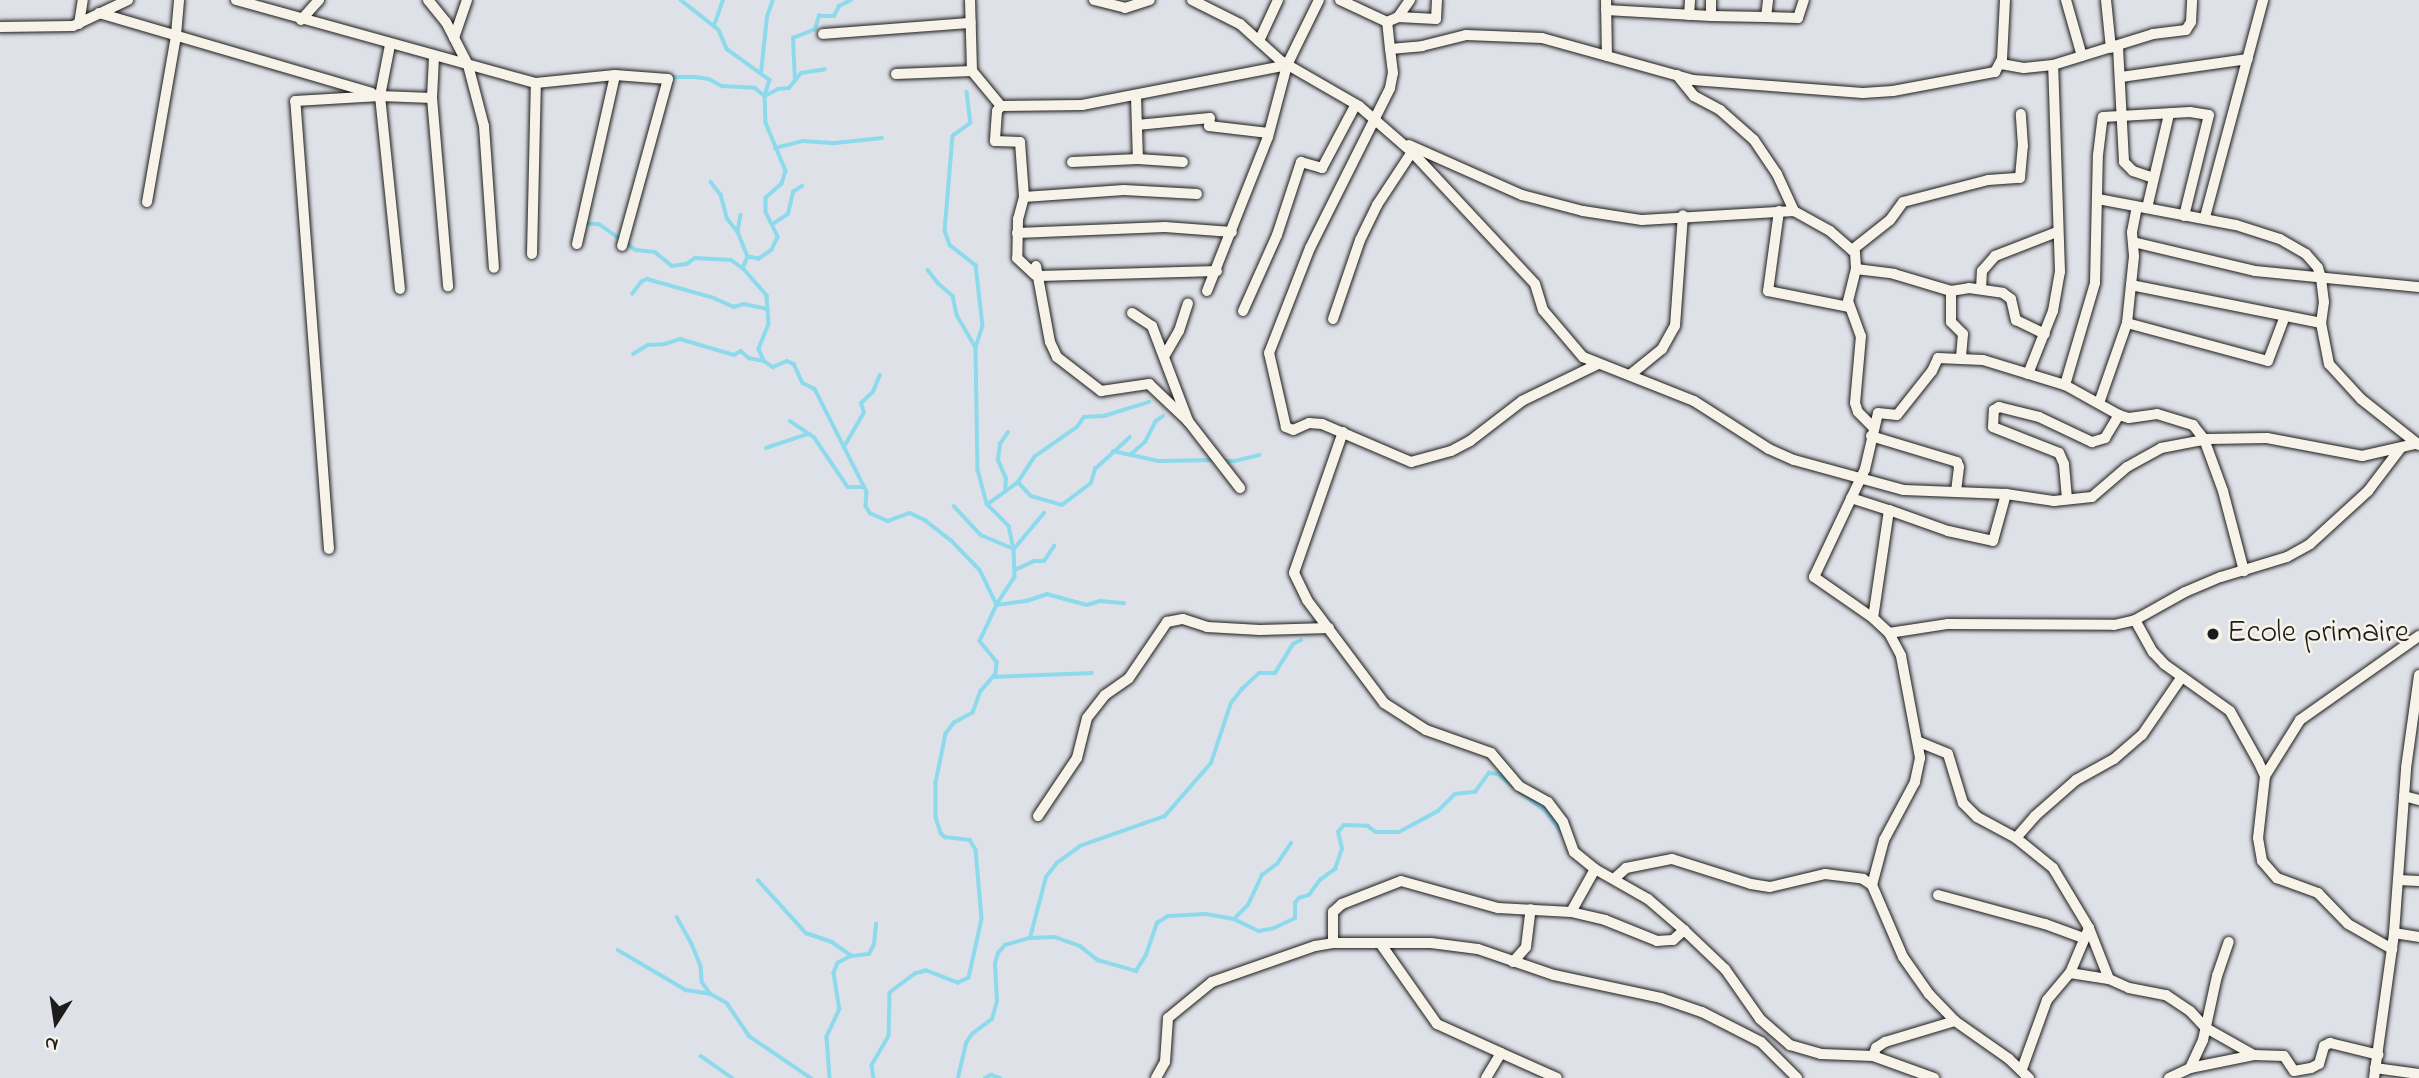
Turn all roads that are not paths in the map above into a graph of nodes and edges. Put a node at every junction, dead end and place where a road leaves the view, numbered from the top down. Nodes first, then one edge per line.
1 (83, 0) edge
2 (128, 0) edge
3 (178, 0) edge
4 (236, 0) edge
5 (319, 0) edge
6 (428, 0) edge
7 (467, 0) edge
8 (970, 0) edge
9 (1094, 0) edge
10 (1150, 0) edge
11 (1192, 0) edge
12 (1278, 0) edge
13 (1319, 0) edge
14 (1410, 0) edge
15 (1437, 0) edge
16 (1690, 0) edge
17 (1710, 0) edge
18 (1768, 0) edge
19 (1804, 0) edge
20 (2005, 0) edge
21 (2066, 0) edge
22 (2106, 0) edge
23 (2192, 0) edge
24 (2263, 0) edge
25 (1347, 2) edge
26 (1606, 5) edge
27 (99, 13) junction
28 (1689, 15) junction
29 (1711, 16) junction
30 (1398, 17) junction
31 (1766, 17) junction
32 (301, 20) junction
33 (1387, 22) junction
34 (971, 23) junction
35 (79, 24) junction
36 (0, 27) edge
37 (823, 34) dead end
38 (176, 35) junction
39 (454, 38) junction
40 (1259, 41) junction
41 (390, 45) junction
42 (2114, 48) junction
43 (1390, 49) junction
44 (1607, 56) junction
45 (2082, 56) junction
46 (434, 57) junction
47 (2248, 59) junction
48 (2001, 64) junction
49 (468, 65) junction
50 (1287, 65) junction
51 (2053, 65) junction
52 (972, 71) junction
53 (896, 74) dead end
54 (615, 75) junction
55 (1677, 75) junction
56 (2121, 77) junction
57 (536, 83) junction
58 (380, 96) junction
59 (1136, 97) junction
60 (432, 98) junction
61 (1356, 104) junction
62 (1001, 106) junction
63 (2021, 114) dead end
64 (2169, 114) junction
65 (2124, 117) junction
66 (1373, 118) junction
67 (1137, 125) junction
68 (1269, 133) junction
69 (1397, 140) junction
70 (1412, 152) junction
71 (1138, 159) junction
72 (1072, 162) dead end
73 (1182, 162) dead end
74 (2153, 178) junction
75 (1197, 194) dead end
76 (1024, 197) junction
77 (2098, 199) junction
78 (147, 202) dead end
79 (2142, 207) junction
80 (1779, 211) junction
81 (1794, 211) junction
82 (1683, 215) junction
83 (2184, 216) junction
84 (2205, 217) junction
85 (1232, 232) junction
86 (2057, 232) junction
87 (1017, 233) junction
88 (2133, 242) junction
89 (577, 244) dead end
90 (622, 246) dead end
91 (1852, 250) junction
92 (532, 254) dead end
93 (494, 268) dead end
94 (1856, 269) junction
95 (1217, 271) junction
96 (1037, 272) junction
97 (2321, 278) junction
98 (2131, 285) junction
99 (448, 286) dead end
100 (2419, 286) edge
101 (400, 289) dead end
102 (1981, 289) junction
103 (1207, 291) dead end
104 (1951, 291) junction
105 (1188, 303) dead end
106 (1849, 307) junction
107 (1243, 311) dead end
108 (1132, 313) dead end
109 (2285, 316) junction
110 (1333, 319) dead end
111 (2127, 323) junction
112 (2321, 323) junction
113 (2045, 334) junction
114 (1165, 355) junction
115 (1962, 359) junction
116 (1596, 365) junction
117 (2028, 374) junction
118 (1630, 375) junction
119 (2065, 385) junction
120 (2099, 403) junction
121 (2119, 415) junction
122 (1188, 421) junction
123 (1872, 431) junction
124 (1343, 432) junction
125 (2204, 439) junction
126 (2418, 444) edge
127 (2400, 448) junction
128 (1862, 477) junction
129 (1240, 488) dead end
130 (1956, 492) junction
131 (2006, 494) junction
132 (1851, 498) junction
133 (2067, 499) junction
134 (1889, 510) junction
135 (329, 549) dead end
136 (2244, 571) junction
137 (1873, 618) junction
138 (2134, 620) junction
139 (1329, 628) junction
140 (1889, 633) junction
141 (2419, 636) edge
142 (2419, 675) edge
143 (2182, 678) junction
144 (1919, 743) junction
145 (2265, 776) junction
146 (2404, 796) junction
147 (2419, 800) edge
148 (1038, 816) dead end
149 (2015, 838) junction
150 (1595, 869) junction
151 (1615, 878) junction
152 (2398, 880) junction
153 (2419, 881) edge
154 (1872, 885) junction
155 (1938, 895) dead end
156 (1531, 909) junction
157 (1571, 912) junction
158 (1684, 930) junction
159 (2086, 933) junction
160 (2394, 933) junction
161 (2419, 937) edge
162 (2229, 942) dead end
163 (1333, 943) junction
164 (1380, 943) junction
165 (2392, 949) junction
166 (1513, 962) junction
167 (2070, 973) junction
168 (2109, 979) junction
169 (1955, 1021) junction
170 (2206, 1028) junction
171 (1774, 1034) junction
172 (1761, 1042) junction
173 (1501, 1053) junction
174 (2253, 1055) junction
175 (2378, 1055) junction
176 (1873, 1056) junction
177 (2190, 1068) junction
178 (2374, 1073) edge
179 (2025, 1074) edge
180 (2296, 1074) edge
181 (2419, 1074) edge
182 (1156, 1078) edge
183 (1486, 1078) edge
184 (1557, 1078) edge
185 (1797, 1078) edge
186 (1934, 1078) edge
187 (2169, 1078) edge

1 - 35 street
2 - 27 street
3 - 38 street
4 - 32 street
5 - 32 street
6 - 39 street
7 - 39 street
8 - 34 street
9 - 10 street
11 - 40 street
12 - 40 street
13 - 50 street
14 - 30 street
15 - 30 street
16 - 28 street
17 - 29 street
18 - 31 street
19 - 31 street
20 - 48 street
21 - 45 street
22 - 42 street
23 - 42 street
24 - 47 street
25 - 33 street
26 - 28 street
26 - 44 street
27 - 35 street
27 - 38 street
28 - 29 street
29 - 31 street
30 - 33 street
32 - 41 street
33 - 43 street
34 - 37 street
34 - 52 street
35 - 36 street
38 - 58 street
38 - 78 street
39 - 49 street
40 - 50 street
41 - 46 street
41 - 58 street
42 - 45 street
42 - 56 street
43 - 44 street
43 - 66 street
44 - 55 street
45 - 51 street
46 - 49 street
46 - 60 street
47 - 56 street
47 - 84 street
48 - 51 street
48 - 55 street
49 - 57 street
49 - 93 street
50 - 59 street
50 - 61 street
50 - 68 street
51 - 86 street
52 - 53 street
52 - 62 street
54 - 57 street
54 - 89 street
54 - 90 street
55 - 81 street
56 - 65 street
57 - 92 street
58 - 60 street
58 - 101 street
58 - 135 street
59 - 62 street
59 - 67 street
60 - 99 street
61 - 66 street
61 - 107 street
62 - 76 street
63 - 91 street
64 - 65 street
64 - 74 street
64 - 83 street
65 - 74 street
65 - 77 street
66 - 69 street
66 - 124 street
67 - 68 street
67 - 71 street
68 - 85 street
69 - 70 street
69 - 82 street
70 - 110 street
70 - 116 street
71 - 72 street
71 - 73 street
74 - 79 street
75 - 76 street
76 - 87 street
77 - 79 street
77 - 119 street
79 - 83 street
79 - 88 street
80 - 81 street
80 - 82 street
80 - 106 street
81 - 91 street
82 - 118 street
83 - 84 street
84 - 97 street
85 - 87 street
85 - 95 street
86 - 102 street
86 - 113 street
87 - 96 street
88 - 97 street
88 - 98 street
91 - 94 street
94 - 104 street
94 - 106 street
95 - 96 street
95 - 103 street
96 - 122 street
97 - 100 street
97 - 112 street
98 - 109 street
98 - 111 street
102 - 104 street
102 - 113 street
104 - 115 street
105 - 114 street
106 - 123 street
108 - 114 street
109 - 111 street
109 - 112 street
111 - 120 street
112 - 126 street
113 - 117 street
114 - 122 street
115 - 117 street
115 - 123 street
116 - 118 street
116 - 124 street
117 - 119 street
118 - 128 street
119 - 120 street
120 - 121 street
121 - 125 street
121 - 133 street
122 - 129 street
123 - 128 street
123 - 130 street
124 - 139 street
125 - 127 street
125 - 133 street
125 - 136 street
126 - 127 street
127 - 136 street
128 - 130 street
128 - 132 street
130 - 131 street
131 - 133 street
131 - 134 street
132 - 134 street
132 - 137 street
134 - 137 street
136 - 138 street
137 - 140 street
138 - 140 street
138 - 143 street
139 - 148 street
139 - 150 street
140 - 144 street
141 - 145 street
142 - 146 street
143 - 145 street
143 - 149 street
144 - 149 street
144 - 154 street
145 - 165 street
146 - 147 street
146 - 152 street
149 - 159 street
150 - 151 street
150 - 157 street
151 - 154 street
151 - 158 street
152 - 153 street
152 - 160 street
154 - 169 street
155 - 159 street
156 - 157 street
156 - 163 street
156 - 166 street
157 - 158 street
158 - 171 street
159 - 167 street
159 - 168 street
160 - 161 street
160 - 165 street
162 - 170 street
163 - 164 street
163 - 182 street
164 - 166 street
164 - 173 street
165 - 175 street
166 - 172 street
167 - 168 street
167 - 179 street
168 - 170 street
169 - 176 street
169 - 179 street
170 - 174 street
170 - 177 street
171 - 172 street
171 - 176 street
172 - 185 street
173 - 183 street
173 - 184 street
174 - 177 street
174 - 180 street
175 - 178 street
175 - 180 street
176 - 186 street
177 - 187 street
178 - 181 street

